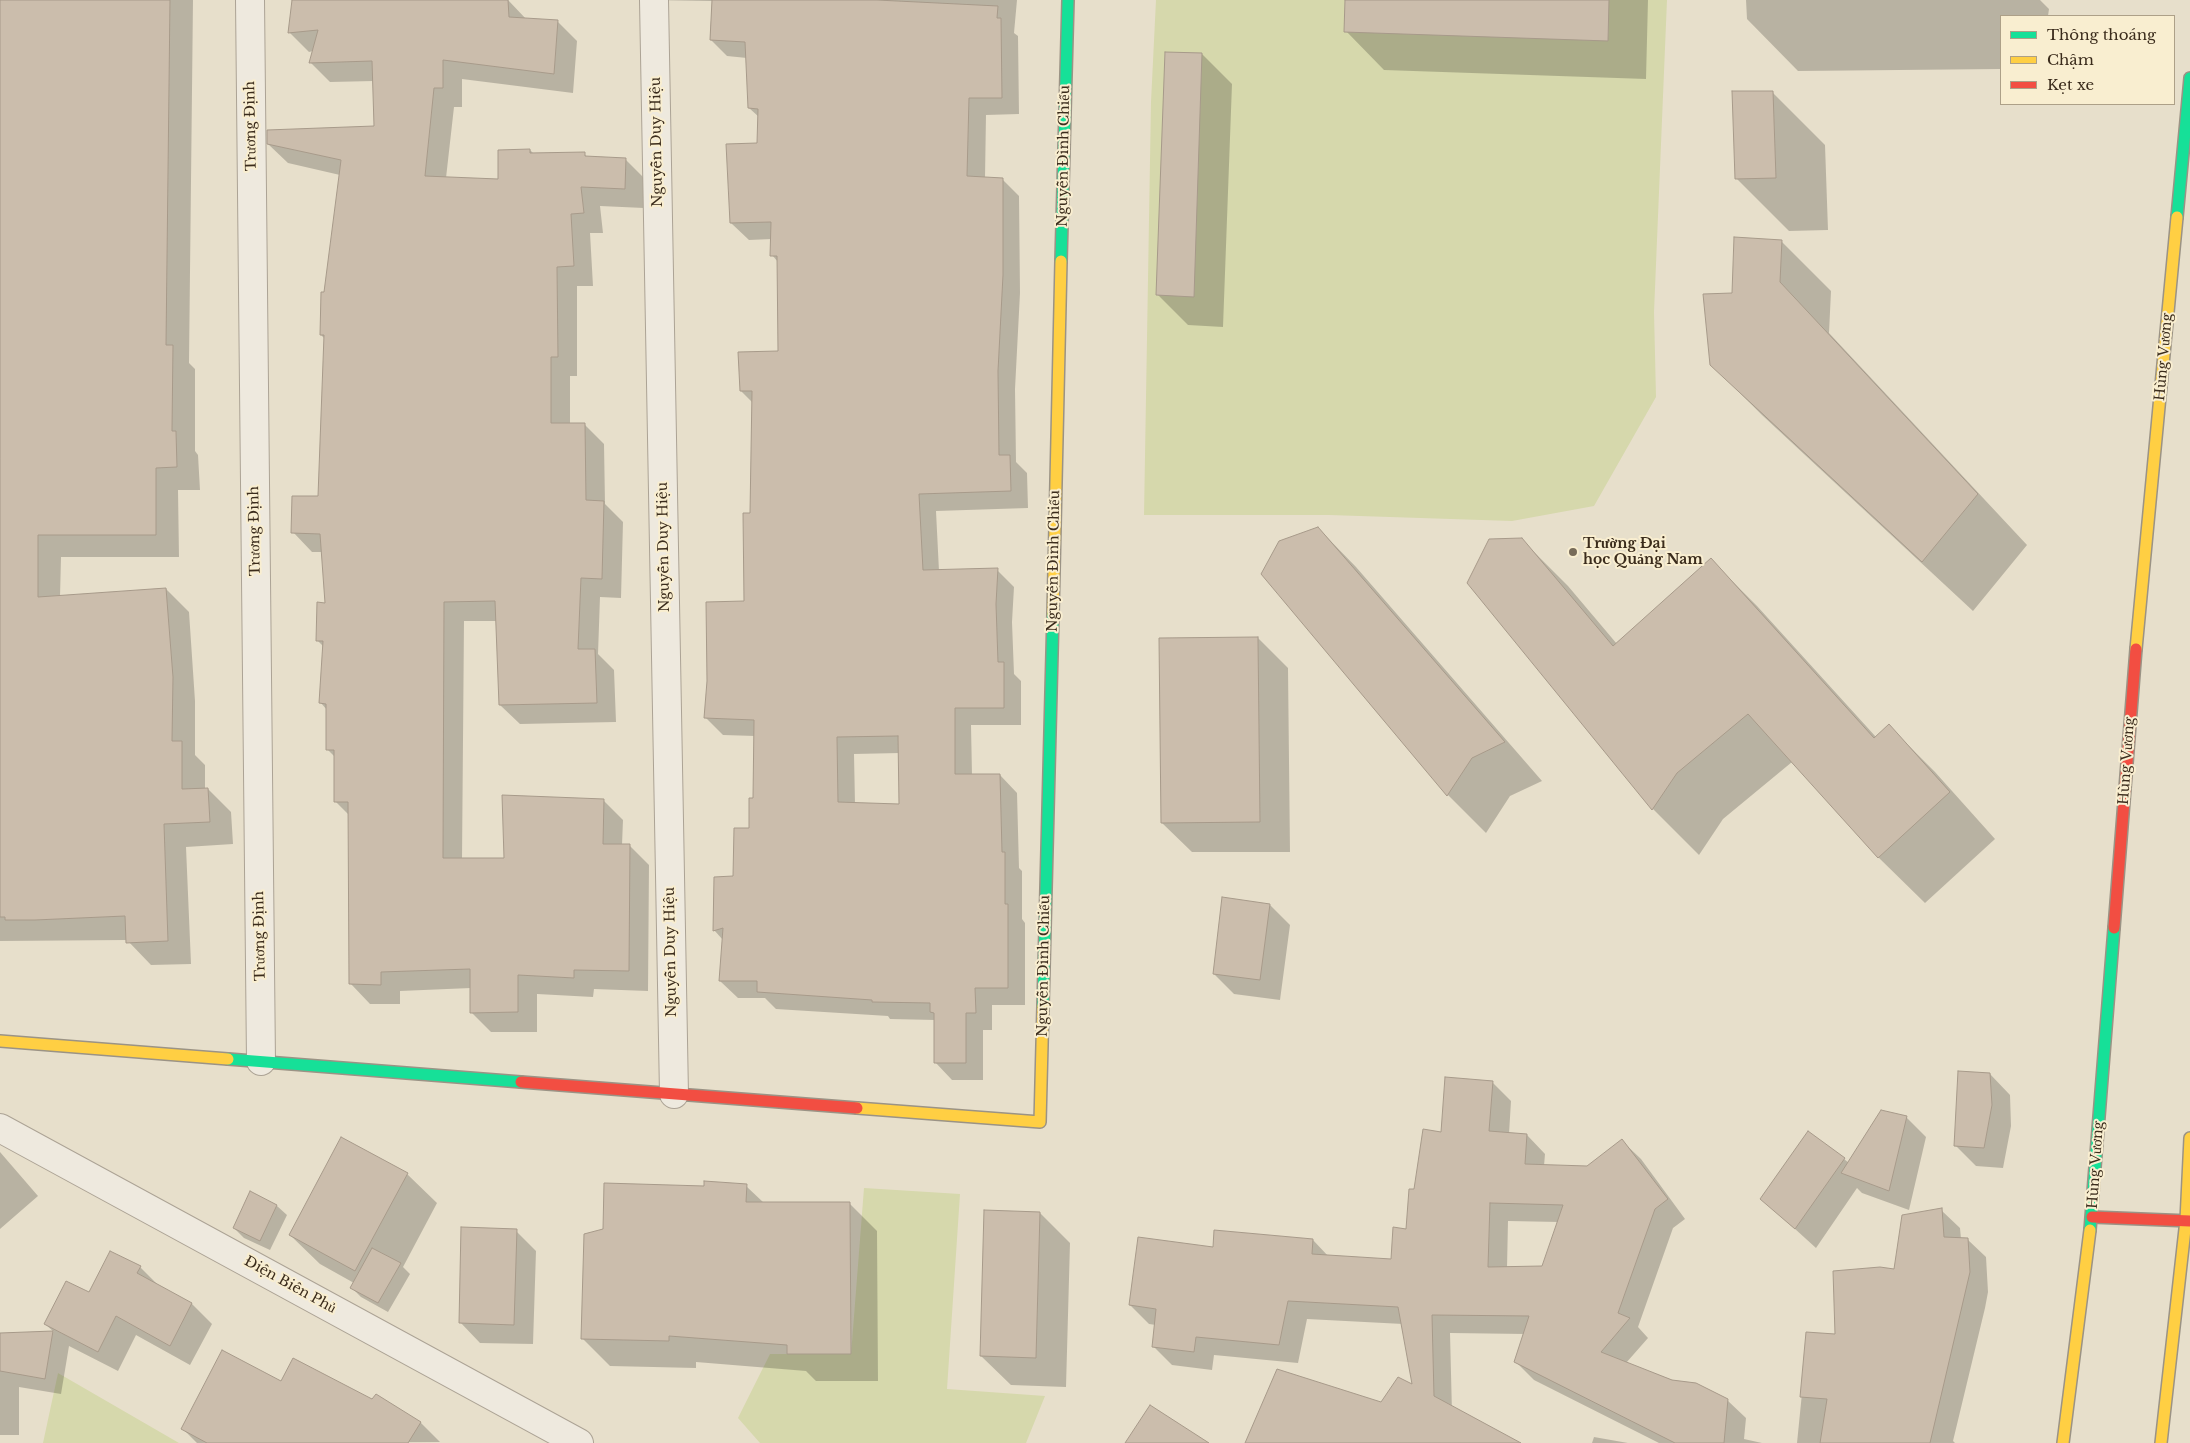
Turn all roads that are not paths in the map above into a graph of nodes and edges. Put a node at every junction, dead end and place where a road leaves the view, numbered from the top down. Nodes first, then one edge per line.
1 (250, 0) edge
2 (654, 0) edge
3 (1068, 0) edge
4 (2190, 78) edge
5 (0, 1041) edge
6 (261, 1061) junction
7 (674, 1094) junction
8 (0, 1128) edge
9 (2190, 1138) edge
10 (2092, 1217) junction
11 (2188, 1220) edge
12 (580, 1443) edge
13 (2063, 1443) edge
14 (2161, 1443) edge

1 - 6 street, Trương Định
2 - 7 street, Nguyễn Duy Hiệu
3 - 7 street, Nguyễn Đình Chiểu
4 - 10 street, Hùng Vương
5 - 6 street
6 - 7 street
8 - 12 street, Điện Biên Phủ
9 - 11 street
10 - 11 street
10 - 13 street, Hùng Vương
11 - 14 street

